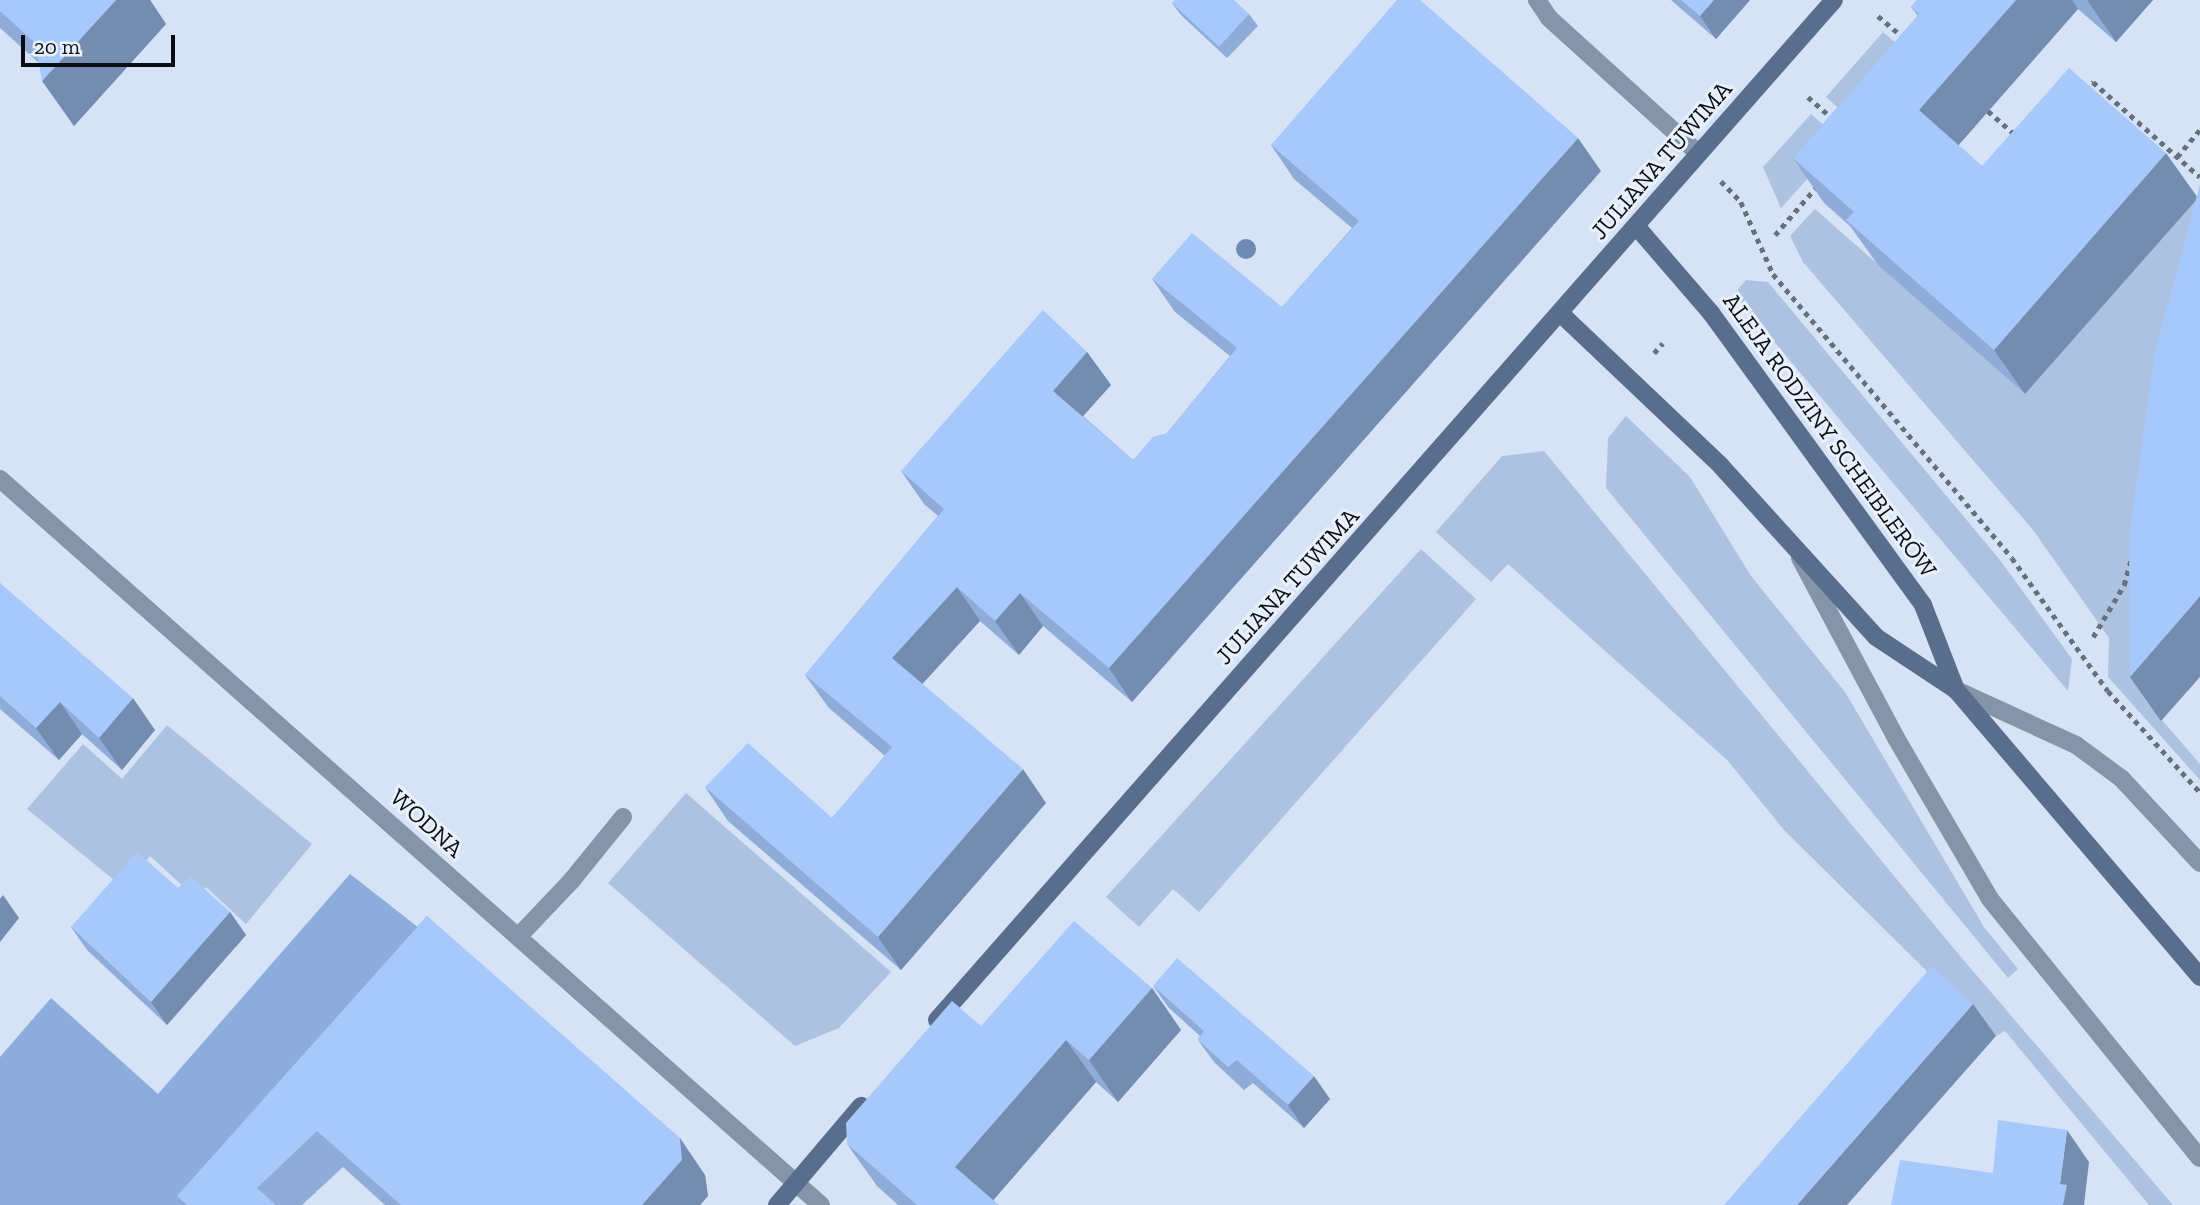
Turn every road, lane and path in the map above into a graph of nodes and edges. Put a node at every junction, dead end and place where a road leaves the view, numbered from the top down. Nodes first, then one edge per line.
1 (1537, 0) edge
2 (1834, 0) edge
3 (1878, 16) dead end
4 (1912, 46) edge
5 (2085, 92) edge
6 (1808, 97) dead end
7 (1988, 111) dead end
8 (1842, 127) edge
9 (2200, 130) edge
10 (2025, 143) edge
11 (1698, 155) junction
12 (2177, 157) junction
13 (2200, 177) edge
14 (1821, 182) edge
15 (1636, 226) junction
16 (1775, 234) dead end
17 (1560, 313) junction
18 (1663, 343) dead end
19 (1651, 357) dead end
20 (0, 479) edge
21 (1791, 539) junction
22 (2134, 549) edge
23 (2093, 637) dead end
24 (1956, 690) junction
25 (2200, 792) edge
26 (623, 817) dead end
27 (2200, 863) edge
28 (518, 937) junction
29 (2200, 977) edge
30 (921, 1038) edge
31 (876, 1088) edge
32 (2200, 1158) edge
33 (796, 1183) junction
34 (777, 1205) edge
35 (821, 1205) edge

1 - 11 street
2 - 11 street, JULIANA TUWIMA
3 - 4 path
5 - 12 path
6 - 8 path
7 - 10 path
9 - 12 path
11 - 15 street, JULIANA TUWIMA
11 - 25 path
12 - 13 path
14 - 16 path
15 - 17 street, JULIANA TUWIMA
15 - 24 street, ALEJA RODZINY SCHEIBLERÓW
17 - 21 street, ALEJA RODZINY SCHEIBLERÓW
17 - 30 street, JULIANA TUWIMA
18 - 19 path
20 - 28 street, WODNA
21 - 24 street, ALEJA RODZINY SCHEIBLERÓW
21 - 32 street
22 - 23 path
24 - 27 street
24 - 29 street, ALEJA RODZINY SCHEIBLERÓW
26 - 28 street
28 - 33 street, WODNA
31 - 33 street
33 - 34 street
33 - 35 street, WODNA

